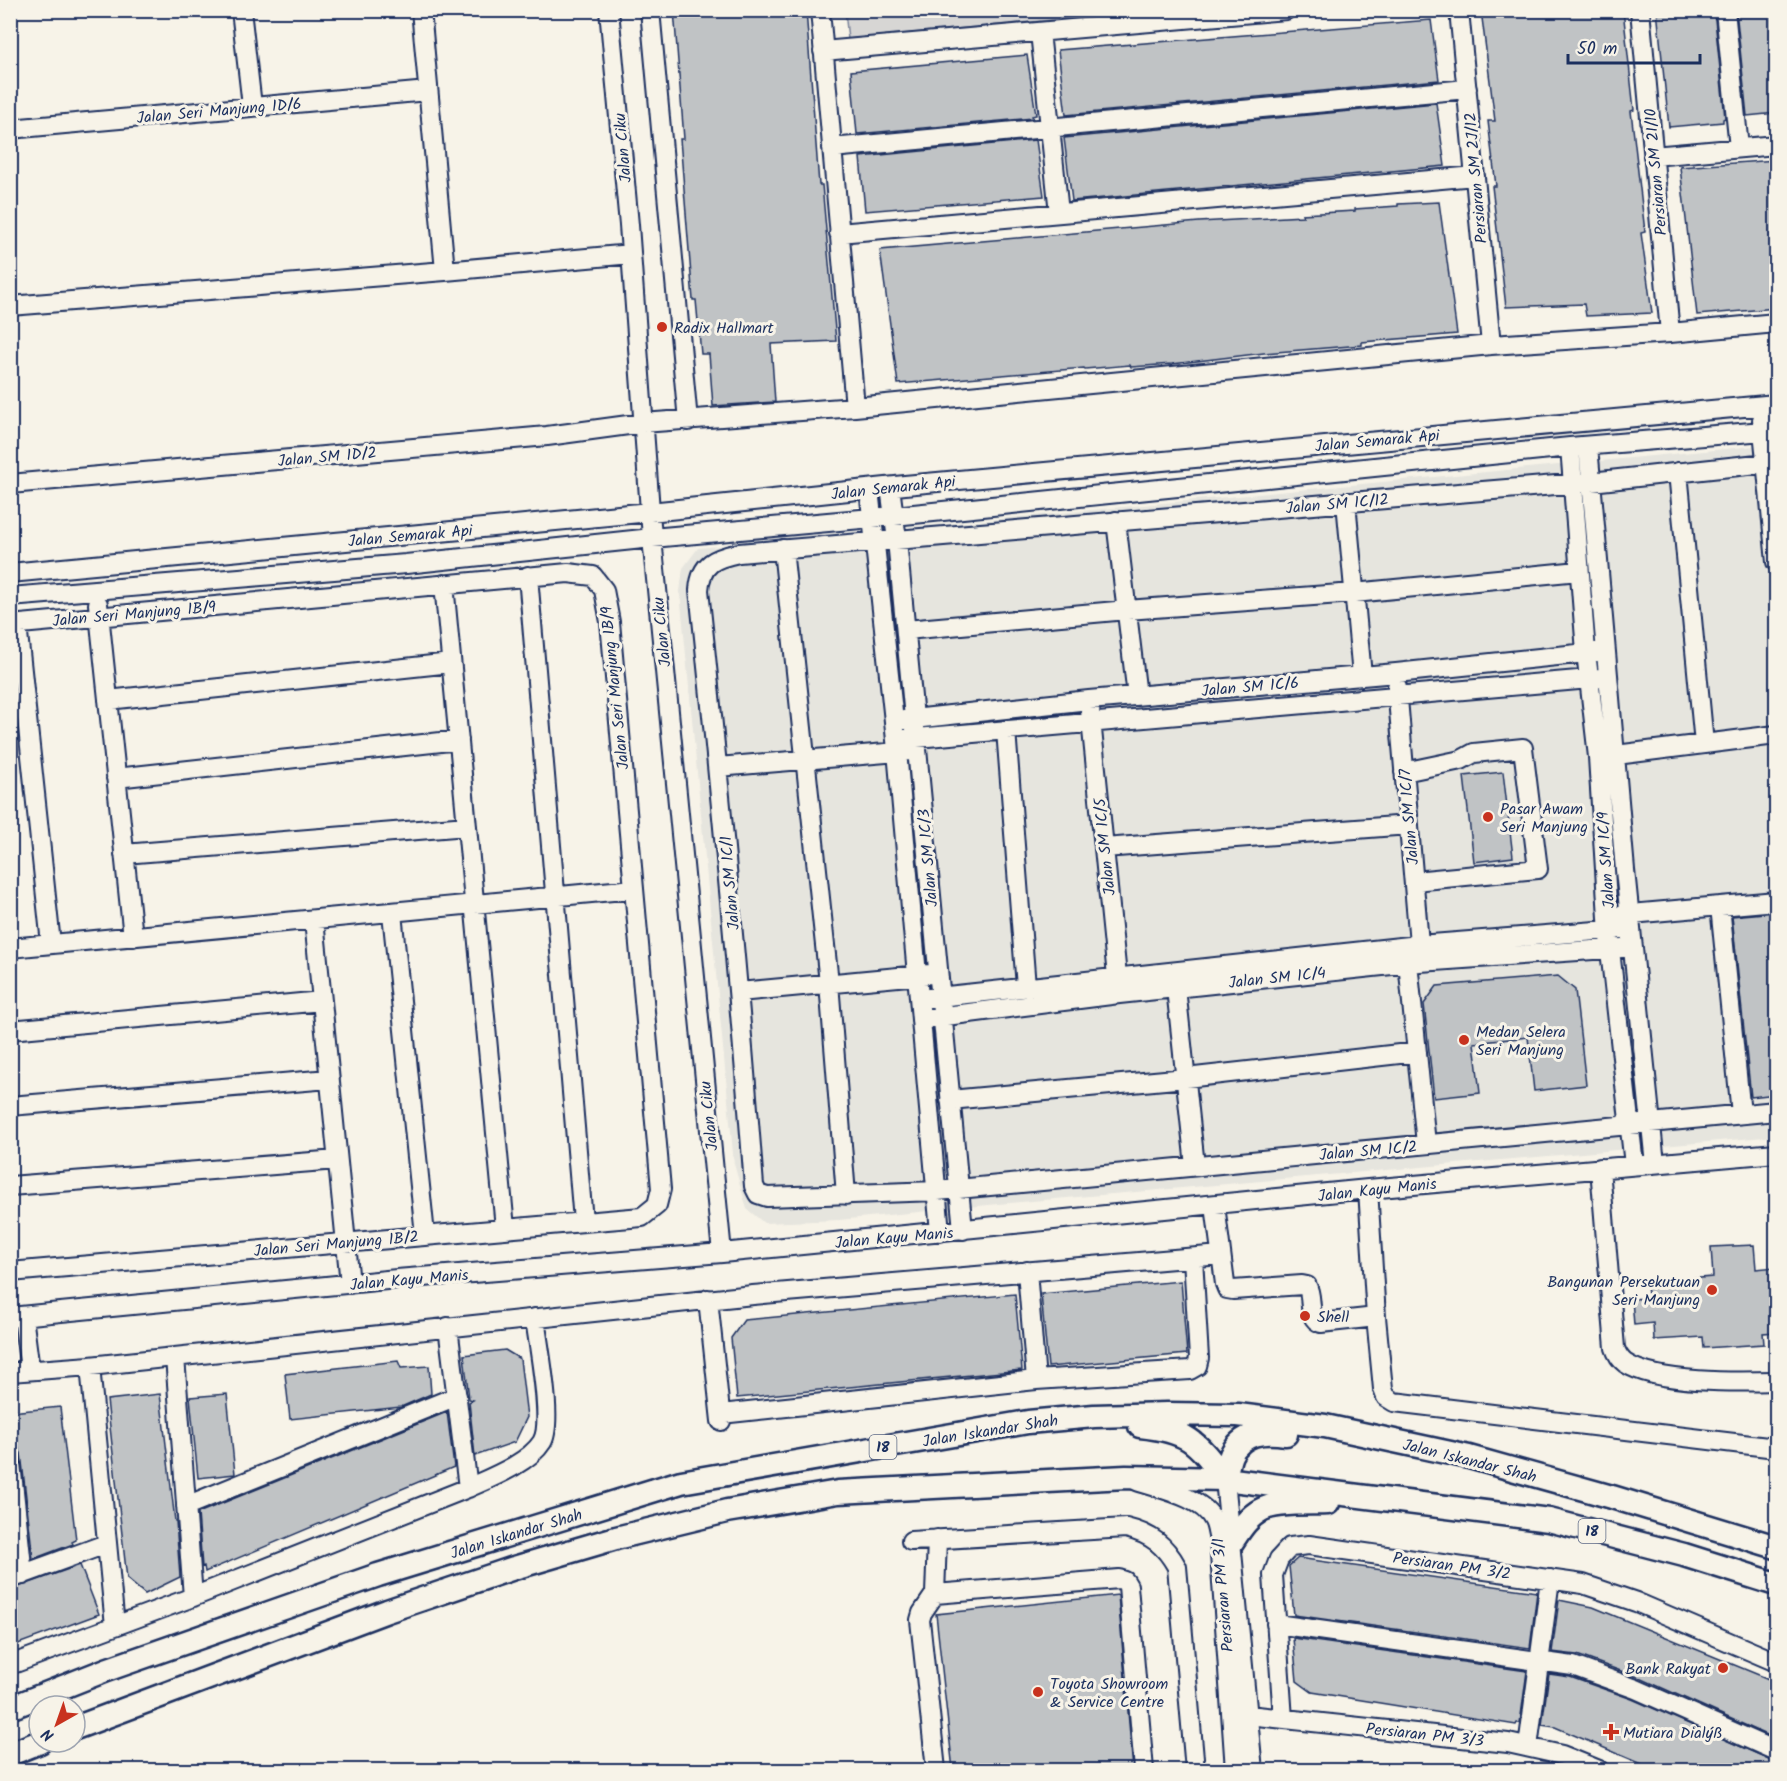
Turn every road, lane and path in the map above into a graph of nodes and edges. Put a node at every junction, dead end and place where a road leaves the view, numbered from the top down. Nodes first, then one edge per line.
1 (241, 10) edge
2 (421, 10) edge
3 (609, 10) edge
4 (650, 10) edge
5 (820, 10) edge
6 (1286, 10) edge
7 (1459, 10) edge
8 (1640, 10) edge
9 (1725, 10) edge
10 (1281, 11) edge
11 (1197, 14) edge
12 (1115, 18) edge
13 (1040, 32) junction
14 (823, 51) junction
15 (1467, 89) junction
16 (428, 91) junction
17 (252, 106) junction
18 (1050, 127) junction
19 (10, 129) edge
20 (1776, 145) edge
21 (832, 148) junction
22 (1739, 148) junction
23 (1653, 156) junction
24 (1475, 176) junction
25 (1059, 213) junction
26 (839, 233) junction
27 (631, 254) junction
28 (445, 272) junction
29 (10, 306) edge
30 (1776, 323) edge
31 (1670, 333) junction
32 (1491, 345) junction
33 (1768, 405) edge
34 (855, 406) junction
35 (688, 421) junction
36 (643, 423) junction
37 (1770, 430) edge
38 (1579, 447) junction
39 (1772, 462) edge
40 (1678, 472) junction
41 (1591, 482) junction
42 (1571, 483) junction
43 (10, 484) edge
44 (890, 487) junction
45 (869, 489) junction
46 (1346, 502) junction
47 (650, 512) junction
48 (894, 516) junction
49 (871, 518) junction
50 (1116, 521) junction
51 (652, 538) junction
52 (897, 540) junction
53 (875, 542) junction
54 (783, 549) junction
55 (1776, 562) edge
56 (95, 565) junction
57 (1579, 571) junction
58 (10, 573) edge
59 (528, 576) junction
60 (444, 584) junction
61 (96, 591) junction
62 (1354, 593) junction
63 (10, 597) edge
64 (1127, 610) junction
65 (99, 616) junction
66 (14, 624) edge
67 (906, 630) junction
68 (1606, 651) junction
69 (1586, 652) junction
70 (452, 663) junction
71 (1396, 673) junction
72 (1362, 676) junction
73 (1609, 677) junction
74 (1589, 678) junction
75 (1137, 696) junction
76 (1398, 697) junction
77 (108, 700) junction
78 (1089, 700) junction
79 (915, 719) junction
80 (894, 721) junction
81 (1091, 722) junction
82 (1006, 730) junction
83 (1776, 735) edge
84 (459, 740) junction
85 (917, 744) junction
86 (1704, 744) junction
87 (897, 746) junction
88 (1616, 755) junction
89 (807, 759) junction
90 (718, 767) junction
91 (1404, 772) junction
92 (116, 778) junction
93 (1409, 825) junction
94 (467, 826) junction
95 (1104, 848) junction
96 (124, 854) junction
97 (1414, 881) junction
98 (634, 889) junction
99 (556, 897) junction
100 (1776, 901) edge
101 (474, 905) junction
102 (1720, 906) junction
103 (392, 913) junction
104 (314, 920) junction
105 (1630, 921) junction
106 (1609, 922) junction
107 (133, 937) junction
108 (51, 944) junction
109 (1633, 947) junction
110 (10, 948) edge
111 (1610, 950) junction
112 (1413, 954) junction
113 (938, 974) junction
114 (919, 975) junction
115 (829, 983) junction
116 (1118, 985) junction
117 (1026, 987) junction
118 (1176, 988) junction
119 (739, 992) junction
120 (940, 996) junction
121 (921, 998) junction
122 (322, 1001) junction
123 (942, 1016) junction
124 (923, 1019) junction
125 (10, 1030) edge
126 (1417, 1052) junction
127 (1186, 1078) junction
128 (329, 1079) junction
129 (950, 1100) junction
130 (10, 1106) edge
131 (1776, 1111) edge
132 (1741, 1114) junction
133 (1651, 1124) junction
134 (1630, 1126) junction
135 (1426, 1144) junction
136 (1776, 1153) edge
137 (337, 1160) junction
138 (1655, 1164) junction
139 (1634, 1165) junction
140 (1195, 1166) junction
141 (1600, 1168) junction
142 (10, 1186) edge
143 (959, 1187) junction
144 (1368, 1190) junction
145 (937, 1191) junction
146 (846, 1195) junction
147 (657, 1205) joint
148 (1215, 1205) junction
149 (583, 1221) junction
150 (504, 1228) junction
151 (963, 1230) junction
152 (940, 1232) junction
153 (425, 1235) junction
154 (345, 1242) junction
155 (722, 1253) junction
156 (1221, 1255) junction
157 (1192, 1258) junction
158 (1027, 1271) junction
159 (10, 1272) edge
160 (350, 1284) junction
161 (708, 1299) junction
162 (17, 1317) edge
163 (1376, 1317) junction
164 (535, 1318) junction
165 (448, 1328) junction
166 (175, 1357) junction
167 (90, 1366) junction
168 (30, 1370) junction
169 (10, 1372) edge
170 (1036, 1380) junction
171 (1776, 1381) edge
172 (457, 1396) junction
173 (1028, 1422) junction
174 (1776, 1448) edge
175 (10, 1454) edge
176 (1469, 1457) junction
177 (1126, 1477) junction
178 (1225, 1479) junction
179 (468, 1488) junction
180 (1402, 1501) junction
181 (186, 1506) junction
182 (937, 1539) junction
183 (911, 1541) dead end
184 (1232, 1542) junction
185 (106, 1544) junction
186 (1776, 1548) edge
187 (17, 1577) edge
188 (1550, 1579) junction
189 (1776, 1584) edge
190 (935, 1594) junction
191 (193, 1598) junction
192 (1276, 1624) junction
193 (115, 1626) junction
194 (1539, 1662) junction
195 (1776, 1662) edge
196 (10, 1665) edge
197 (10, 1708) edge
198 (1248, 1715) junction
199 (1282, 1719) junction
200 (87, 1724) edge
201 (27, 1747) edge
202 (1528, 1747) junction
203 (1776, 1751) edge
204 (10, 1754) edge
205 (936, 1770) edge
206 (1144, 1770) edge
207 (1195, 1770) edge
208 (1235, 1770) edge
209 (1253, 1770) edge
210 (1599, 1770) edge

1 - 17 street
2 - 16 street
3 - 27 street, Jalan Ciku
4 - 35 street
5 - 14 street
6 - 10 street
7 - 15 street, Persiaran SM 2J/12
8 - 23 street, Persiaran SM 2I/10
9 - 22 street
10 - 11 street
11 - 12 street
12 - 13 street
13 - 14 street
13 - 18 street
14 - 21 street
15 - 18 street
15 - 24 street, Persiaran SM 2J/12
16 - 17 street, Jalan Seri Manjung 1D/6
16 - 28 street
17 - 19 street, Jalan Seri Manjung 1D/6
18 - 21 street
18 - 25 street
20 - 22 street
21 - 26 street
22 - 23 street
23 - 31 street, Persiaran SM 2I/10
24 - 25 street
24 - 32 street, Persiaran SM 2J/12
25 - 26 street
26 - 34 street
27 - 28 street
27 - 36 street, Jalan Ciku
28 - 29 street
30 - 31 street, Jalan SM 1D/2
31 - 32 street, Jalan SM 1D/2
32 - 34 street, Jalan SM 1D/2
33 - 37 street
33 - 44 street, Jalan Semarak Api
34 - 35 street, Jalan SM 1D/2
35 - 36 street, Jalan SM 1D/2
36 - 43 street, Jalan SM 1D/2
36 - 47 street, Jalan Ciku
37 - 38 street, Jalan Semarak Api
37 - 39 street
38 - 41 street, Jalan SM 1C/9
38 - 42 street, Jalan SM 1C/9
38 - 48 street, Jalan Semarak Api
39 - 40 street, Jalan SM 1C/12
39 - 55 street
40 - 41 street, Jalan SM 1C/12
40 - 86 street
41 - 42 street, Jalan SM 1C/12
41 - 68 street, Jalan SM 1C/9
42 - 46 street, Jalan SM 1C/12
42 - 57 street, Jalan SM 1C/9
44 - 45 street, Jalan Semarak Api
44 - 48 street, Jalan SM 1C/3
45 - 47 street, Jalan Semarak Api
45 - 49 street, Jalan SM 1C/3
46 - 50 street, Jalan SM 1C/12
46 - 62 street
47 - 51 street, Jalan Ciku
47 - 56 street, Jalan Semarak Api
48 - 49 street, Jalan Semarak Api
48 - 52 street, Jalan SM 1C/3
49 - 51 street, Jalan Semarak Api
49 - 53 street, Jalan SM 1C/3
50 - 52 street, Jalan SM 1C/12
50 - 64 street
51 - 61 street, Jalan Semarak Api
51 - 155 street, Jalan Ciku
52 - 53 street, Jalan SM 1C/12
52 - 67 street, Jalan SM 1C/3
53 - 54 street, Jalan SM 1C/1
53 - 80 street, Jalan SM 1C/3
54 - 89 street
54 - 90 street, Jalan SM 1C/1
56 - 58 street, Jalan Semarak Api
56 - 61 street
57 - 62 street
57 - 69 street, Jalan SM 1C/9
59 - 60 street, Jalan Seri Manjung 1B/9
59 - 98 street, Jalan Seri Manjung 1B/9
59 - 99 street
60 - 65 street, Jalan Seri Manjung 1B/9
60 - 70 street
61 - 63 street, Jalan Semarak Api
61 - 65 street
62 - 64 street
62 - 72 street
64 - 67 street
64 - 75 street
65 - 66 street, Jalan Seri Manjung 1B/9
65 - 77 street
66 - 108 street
67 - 79 street, Jalan SM 1C/3
68 - 69 street, Jalan SM 1C/6
68 - 73 street, Jalan SM 1C/9
69 - 71 street, Jalan SM 1C/6
69 - 74 street, Jalan SM 1C/9
70 - 77 street
70 - 84 street
71 - 72 street, Jalan SM 1C/6
71 - 76 street, Jalan SM 1C/7
72 - 75 street, Jalan SM 1C/6
73 - 74 street, Jalan SM 1C/6
73 - 88 street, Jalan SM 1C/9
74 - 76 street, Jalan SM 1C/6
74 - 106 street, Jalan SM 1C/9
75 - 78 street, Jalan SM 1C/6
76 - 81 street, Jalan SM 1C/6
76 - 91 street, Jalan SM 1C/7
77 - 92 street
78 - 79 street, Jalan SM 1C/6
78 - 81 street, Jalan SM 1C/5
79 - 80 street, Jalan SM 1C/6
79 - 85 street, Jalan SM 1C/3
80 - 87 street, Jalan SM 1C/3
81 - 82 street, Jalan SM 1C/6
81 - 95 street, Jalan SM 1C/5
82 - 85 street, Jalan SM 1C/6
82 - 117 street
83 - 86 street
84 - 92 street
84 - 94 street
85 - 87 street, Jalan SM 1C/6
85 - 113 street, Jalan SM 1C/3
86 - 88 street
87 - 89 street, Jalan SM 1C/6
87 - 114 street, Jalan SM 1C/3
88 - 105 street, Jalan SM 1C/9
89 - 90 street, Jalan SM 1C/6
89 - 115 street
90 - 119 street, Jalan SM 1C/1
91 - 93 street, Jalan SM 1C/7
91 - 97 street
92 - 96 street
93 - 95 street
93 - 97 street, Jalan SM 1C/7
94 - 96 street
94 - 101 street
95 - 116 street, Jalan SM 1C/5
96 - 107 street
97 - 112 street, Jalan SM 1C/7
98 - 99 street
98 - 147 street, Jalan Seri Manjung 1B/9
99 - 101 street
99 - 149 street
100 - 102 street, Jalan SM 1C/4
101 - 103 street
101 - 150 street
102 - 105 street, Jalan SM 1C/4
102 - 132 street
103 - 104 street
103 - 153 street
104 - 107 street
104 - 122 street
105 - 106 street, Jalan SM 1C/4
105 - 109 street, Jalan SM 1C/9
106 - 111 street, Jalan SM 1C/9
106 - 112 street, Jalan SM 1C/4
107 - 108 street
108 - 110 street
109 - 111 street, Jalan SM 1C/4
109 - 133 street, Jalan SM 1C/9
111 - 112 street, Jalan SM 1C/4
111 - 134 street, Jalan SM 1C/9
112 - 116 street, Jalan SM 1C/4
112 - 118 street, Jalan SM 1C/4
112 - 126 street, Jalan SM 1C/7
113 - 114 street
113 - 120 street, Jalan SM 1C/3
114 - 115 street
114 - 121 street, Jalan SM 1C/3
115 - 119 street
115 - 146 street
116 - 117 street, Jalan SM 1C/4
116 - 118 street, Jalan SM 1C/4
116 - 123 street, Jalan SM 1C/4
117 - 120 street, Jalan SM 1C/4
118 - 127 street
119 - 146 street, Jalan SM 1C/1
120 - 121 street, Jalan SM 1C/4
120 - 123 street, Jalan SM 1C/3
121 - 124 street, Jalan SM 1C/3
122 - 125 street
122 - 128 street
123 - 124 street, Jalan SM 1C/4
123 - 129 street, Jalan SM 1C/3
124 - 145 street, Jalan SM 1C/3
126 - 127 street
126 - 135 street, Jalan SM 1C/7
127 - 129 street
127 - 140 street
128 - 130 street
128 - 137 street
129 - 143 street, Jalan SM 1C/3
131 - 132 street, Jalan SM 1C/2
132 - 133 street, Jalan SM 1C/2
133 - 134 street, Jalan SM 1C/2
133 - 138 street, Jalan SM 1C/9
134 - 135 street, Jalan SM 1C/2
134 - 139 street, Jalan SM 1C/9
135 - 140 street, Jalan SM 1C/2
136 - 138 street, Jalan Kayu Manis
137 - 142 street
137 - 154 street
138 - 139 street, Jalan Kayu Manis
139 - 141 street, Jalan Kayu Manis
140 - 143 street, Jalan SM 1C/2
141 - 144 street, Jalan Kayu Manis
141 - 171 street
143 - 145 street, Jalan SM 1C/1
143 - 151 street, Jalan SM 1C/3
144 - 148 street, Jalan Kayu Manis
144 - 163 street
145 - 146 street, Jalan SM 1C/1
145 - 152 street, Jalan SM 1C/3
147 - 149 street, Jalan Seri Manjung 1B/2
148 - 151 street, Jalan Kayu Manis
148 - 156 street
149 - 150 street, Jalan Seri Manjung 1B/2
150 - 153 street, Jalan Seri Manjung 1B/2
151 - 152 street, Jalan Kayu Manis
152 - 155 street, Jalan Kayu Manis
153 - 154 street, Jalan Seri Manjung 1B/2
154 - 159 street, Jalan Seri Manjung 1B/2
154 - 160 street
155 - 160 street, Jalan Kayu Manis
156 - 157 street
156 - 163 street
157 - 158 street
157 - 170 street
158 - 161 street
158 - 170 street
160 - 162 street, Jalan Kayu Manis
161 - 164 street
161 - 170 street
162 - 168 street
163 - 174 street
164 - 165 street
164 - 179 street
165 - 166 street
165 - 172 street
166 - 167 street
166 - 181 street
167 - 168 street
167 - 185 street
168 - 169 street
172 - 179 street
172 - 181 street
173 - 176 main road, Jalan Iskandar Shah / 18
173 - 178 main road
173 - 197 main road, Jalan Iskandar Shah / 18
175 - 187 street
176 - 178 main road
176 - 186 main road, Jalan Iskandar Shah / 18
177 - 178 main road, Jalan Iskandar Shah / 18
177 - 200 main road, Jalan Iskandar Shah / 18
177 - 208 street, Persiaran PM 3/1
178 - 180 main road, Jalan Iskandar Shah / 18
178 - 184 street, Persiaran PM 3/1
179 - 191 street
180 - 184 main road
180 - 189 main road, Jalan Iskandar Shah / 18
181 - 191 street
182 - 183 street
182 - 190 street
182 - 207 street
184 - 198 street, Persiaran PM 3/1
185 - 187 street
185 - 193 street
188 - 192 street, Persiaran PM 3/2
188 - 194 street
188 - 195 street, Persiaran PM 3/2
190 - 205 street
190 - 206 street
191 - 193 street
192 - 194 street
192 - 199 street, Persiaran PM 3/2
193 - 196 street
194 - 202 street
194 - 203 street
198 - 199 street, Persiaran PM 3/3
198 - 209 street, Persiaran PM 3/1
199 - 202 street, Persiaran PM 3/3
201 - 204 main road
202 - 210 street, Persiaran PM 3/3

